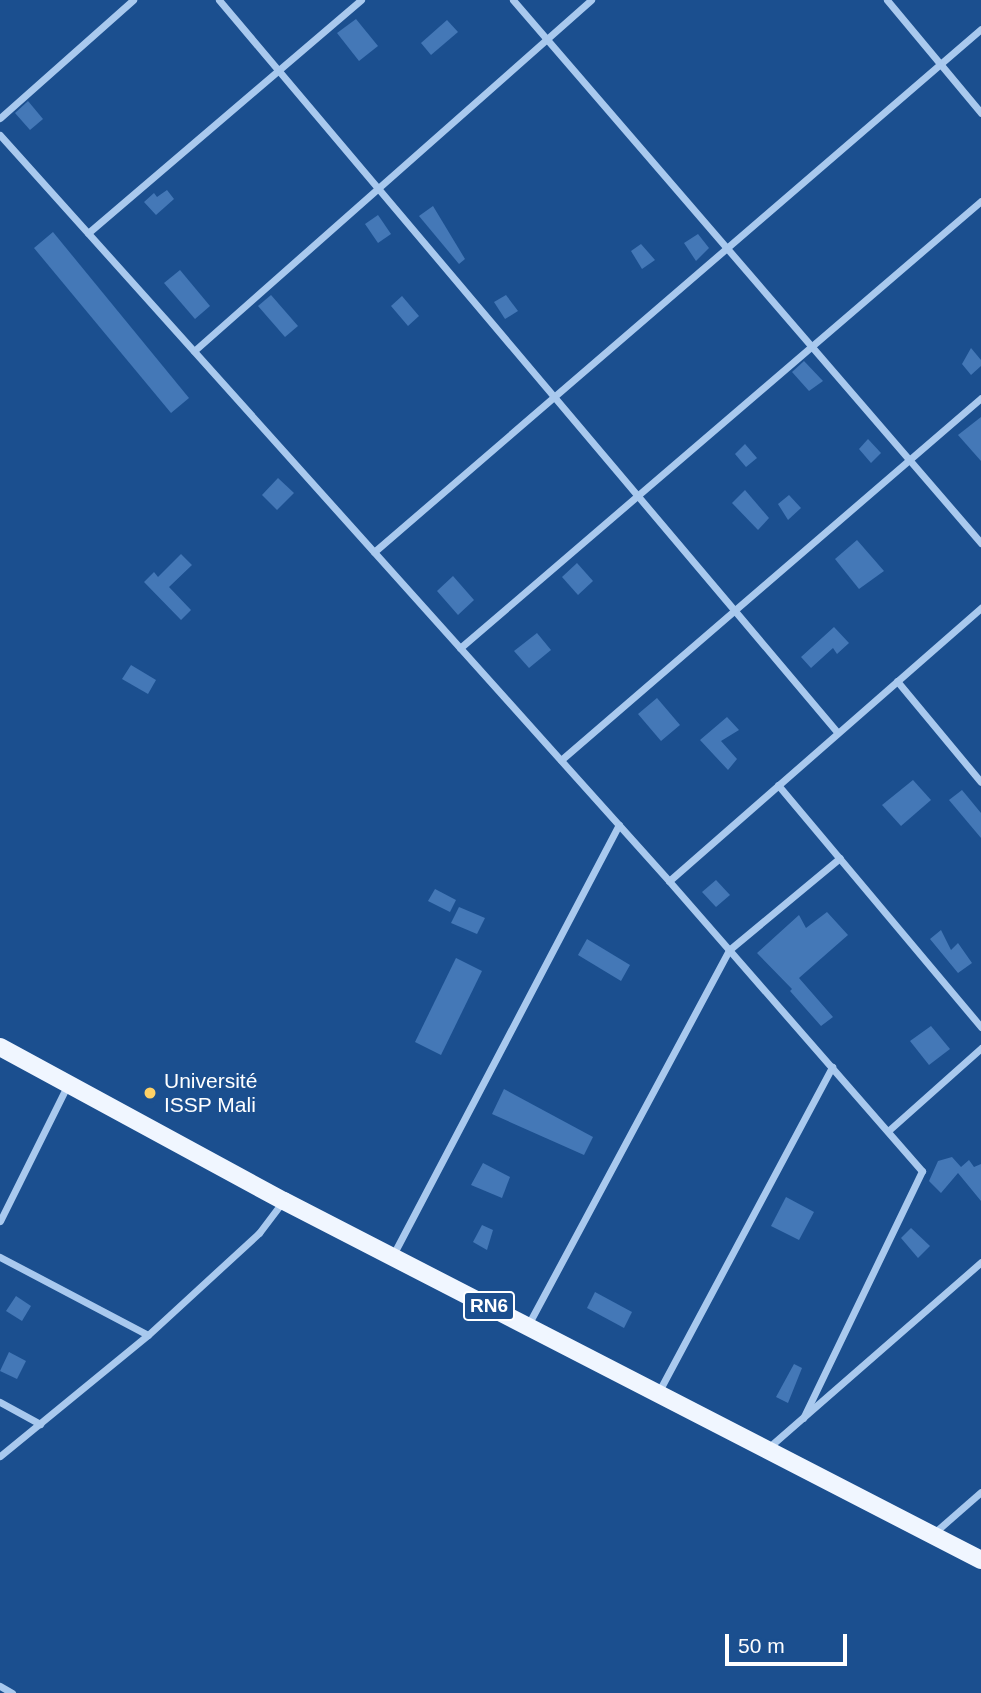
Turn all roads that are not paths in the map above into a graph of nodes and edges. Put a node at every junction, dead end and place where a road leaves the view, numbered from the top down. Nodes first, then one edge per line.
1 (133, 0) edge
2 (219, 0) edge
3 (360, 0) edge
4 (513, 0) edge
5 (592, 0) edge
6 (887, 0) edge
7 (981, 30) edge
8 (547, 39) junction
9 (941, 64) junction
10 (278, 70) junction
11 (981, 113) edge
12 (0, 118) edge
13 (0, 135) edge
14 (378, 188) junction
15 (981, 201) edge
16 (88, 233) junction
17 (727, 248) junction
18 (812, 346) junction
19 (194, 351) junction
20 (554, 397) junction
21 (981, 398) edge
22 (909, 459) junction
23 (638, 496) junction
24 (981, 543) edge
25 (374, 552) junction
26 (981, 607) edge
27 (734, 610) junction
28 (460, 648) junction
29 (897, 681) junction
30 (838, 733) junction
31 (561, 760) junction
32 (981, 782) edge
33 (778, 785) junction
34 (619, 825) junction
35 (840, 858) junction
36 (669, 881) junction
37 (729, 950) junction
38 (981, 1027) edge
39 (0, 1047) edge
40 (981, 1048) edge
41 (832, 1067) junction
42 (69, 1083) junction
43 (888, 1131) junction
44 (284, 1201) junction
45 (0, 1221) edge
46 (392, 1256) junction
47 (0, 1257) edge
48 (981, 1262) edge
49 (527, 1326) junction
50 (148, 1335) junction
51 (658, 1394) junction
52 (0, 1402) edge
53 (803, 1418) junction
54 (40, 1424) junction
55 (767, 1449) junction
56 (0, 1456) edge
57 (981, 1492) edge
58 (932, 1535) junction
59 (981, 1560) edge
60 (0, 1686) edge
61 (12, 1693) edge

1 - 12 street
2 - 10 street
3 - 10 street
4 - 8 street
5 - 8 street
6 - 9 street
7 - 9 street
8 - 14 street
8 - 17 street
9 - 11 street
9 - 17 street
10 - 14 street
10 - 16 street
13 - 16 street
14 - 19 street
14 - 20 street
15 - 18 street
16 - 19 street
17 - 18 street
17 - 20 street
18 - 22 street
18 - 23 street
19 - 25 street
20 - 23 street
20 - 25 street
21 - 22 street
22 - 24 street
22 - 27 street
23 - 27 street
23 - 28 street
25 - 28 street
26 - 29 street
27 - 30 street
27 - 31 street
28 - 31 street
29 - 30 street
29 - 32 street
30 - 33 street
31 - 34 street
33 - 35 street
33 - 36 street
34 - 36 street
34 - 46 street
35 - 37 street
35 - 38 street
36 - 37 street
37 - 41 street
37 - 49 street
39 - 42 main road, RN6
40 - 43 street
41 - 43 street
41 - 51 street
42 - 44 main road, RN6
42 - 45 street
43 - 53 street
44 - 46 main road, RN6
44 - 50 street
46 - 49 main road, RN6
47 - 50 street
48 - 53 street
49 - 51 main road, RN6
50 - 54 street
51 - 55 main road, RN6
52 - 54 street
53 - 55 street
54 - 56 street
55 - 58 main road, RN6
57 - 58 street
58 - 59 main road, RN6
60 - 61 street

